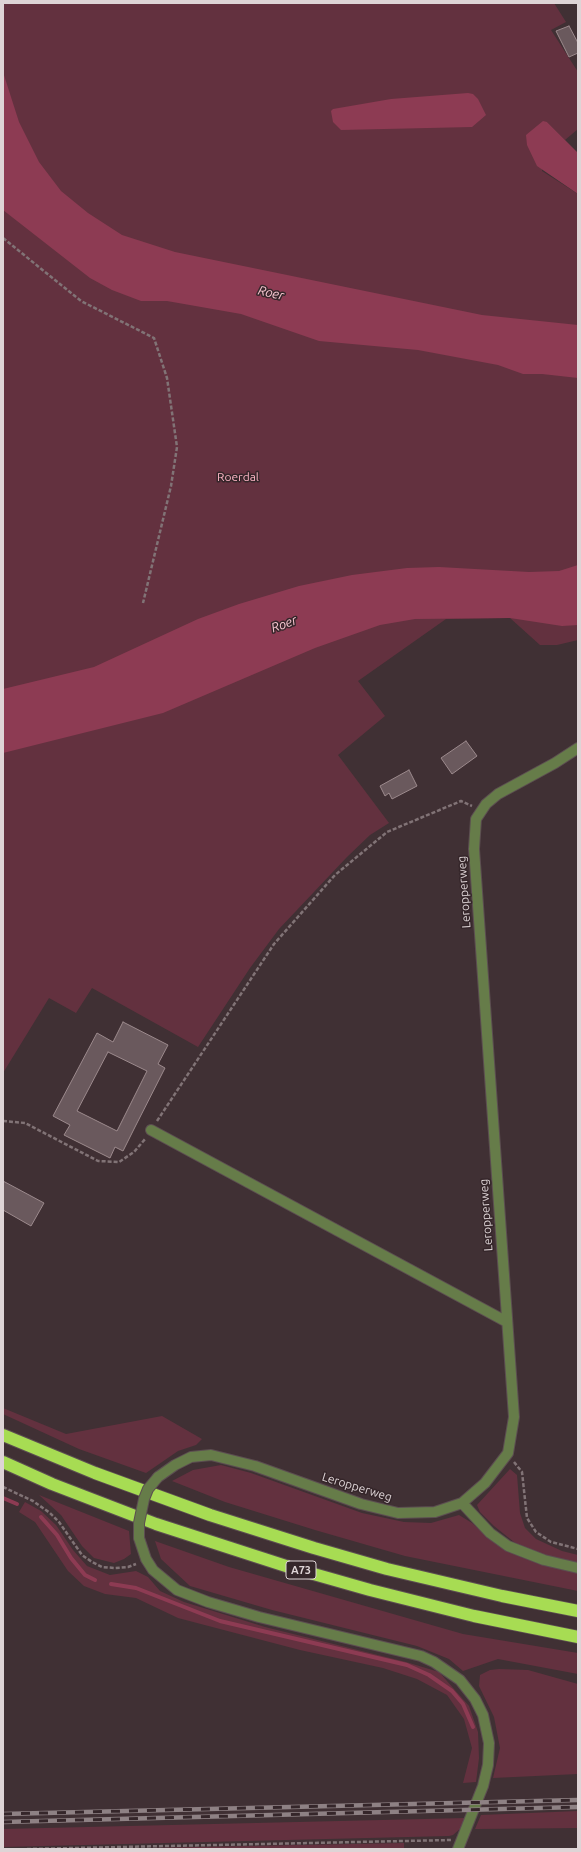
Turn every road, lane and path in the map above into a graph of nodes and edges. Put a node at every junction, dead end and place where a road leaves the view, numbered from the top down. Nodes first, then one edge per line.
1 (3, 238) edge
2 (143, 603) dead end
3 (578, 748) edge
4 (482, 810) junction
5 (3, 1120) edge
6 (151, 1130) junction
7 (507, 1322) junction
8 (3, 1435) edge
9 (508, 1453) junction
10 (3, 1462) edge
11 (3, 1487) edge
12 (462, 1503) junction
13 (578, 1549) edge
14 (139, 1563) dead end
15 (578, 1568) edge
16 (578, 1611) edge
17 (578, 1637) edge
18 (460, 1844) edge
19 (27, 1849) edge

1 - 2 path
3 - 4 street, Leropperweg
4 - 6 path
4 - 7 street, Leropperweg
5 - 6 path
6 - 7 street
7 - 9 street, Leropperweg
8 - 16 highway, A73
9 - 12 street, Leropperweg
9 - 13 path
10 - 17 highway, A73
11 - 14 path
12 - 15 street
12 - 18 street, Leropperweg, bridge
18 - 19 path

